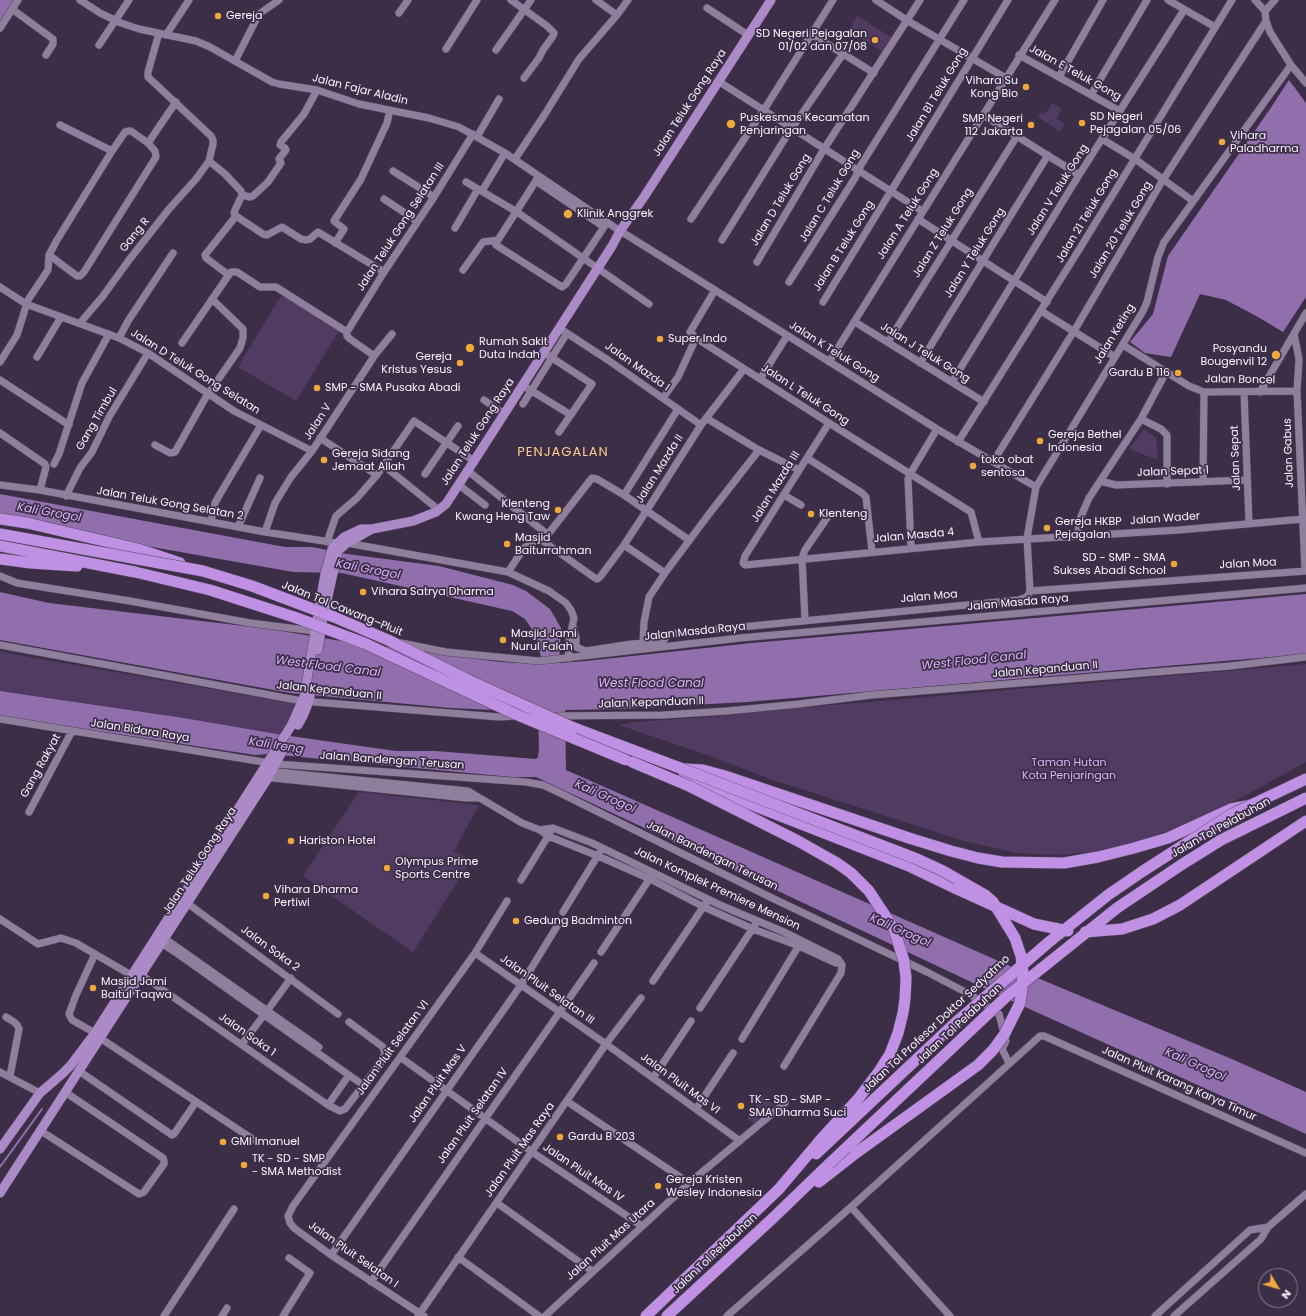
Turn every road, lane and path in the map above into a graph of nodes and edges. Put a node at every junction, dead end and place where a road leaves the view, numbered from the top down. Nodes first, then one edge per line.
1 (18, 0) edge
2 (80, 0) edge
3 (129, 0) edge
4 (189, 0) edge
5 (279, 0) edge
6 (408, 0) edge
7 (477, 0) edge
8 (511, 0) edge
9 (531, 0) edge
10 (596, 0) edge
11 (628, 0) edge
12 (771, 0) edge
13 (833, 0) edge
14 (877, 0) edge
15 (920, 0) edge
16 (964, 0) edge
17 (1008, 0) edge
18 (1055, 0) edge
19 (1103, 0) edge
20 (1147, 0) edge
21 (1168, 0) edge
22 (1232, 0) edge
23 (1255, 0) edge
24 (1275, 0) edge
25 (707, 8) dead end
26 (12, 9) junction
27 (524, 10) junction
28 (1184, 10) junction
29 (1265, 11) junction
30 (399, 13) dead end
31 (617, 15) junction
32 (116, 21) junction
33 (908, 21) junction
34 (1266, 21) junction
35 (1215, 27) junction
36 (0, 28) edge
37 (162, 34) junction
38 (811, 34) junction
39 (748, 35) junction
40 (940, 40) junction
41 (98, 45) dead end
42 (446, 49) dead end
43 (496, 50) dead end
44 (843, 54) junction
45 (46, 56) dead end
46 (1020, 56) junction
47 (972, 58) junction
48 (235, 61) junction
49 (1292, 65) junction
50 (874, 73) junction
51 (1059, 77) junction
52 (524, 78) dead end
53 (1006, 78) junction
54 (718, 81) junction
55 (1306, 83) edge
56 (316, 90) junction
57 (1092, 95) junction
58 (498, 99) dead end
59 (176, 102) junction
60 (390, 110) junction
61 (763, 110) junction
62 (1120, 111) junction
63 (983, 115) junction
64 (292, 123) dead end
65 (60, 125) dead end
66 (792, 128) junction
67 (475, 136) junction
68 (1016, 136) junction
69 (1102, 139) junction
70 (148, 144) junction
71 (824, 149) junction
72 (112, 150) junction
73 (505, 153) junction
74 (1048, 155) junction
75 (1135, 158) junction
76 (515, 159) junction
77 (209, 161) junction
78 (393, 171) dead end
79 (859, 171) junction
80 (1079, 175) junction
81 (537, 179) junction
82 (1164, 179) junction
83 (466, 182) dead end
84 (480, 190) junction
85 (891, 191) junction
86 (242, 195) junction
87 (434, 197) junction
88 (384, 200) dead end
89 (1193, 201) junction
90 (885, 202) joint
91 (922, 211) junction
92 (516, 212) junction
93 (236, 216) junction
94 (918, 219) junction
95 (690, 220) dead end
96 (418, 221) junction
97 (456, 228) dead end
98 (621, 232) junction
99 (498, 240) junction
100 (722, 240) dead end
101 (951, 240) junction
102 (335, 243) junction
103 (173, 253) dead end
104 (49, 255) junction
105 (583, 258) junction
106 (983, 261) junction
107 (757, 262) dead end
108 (598, 268) junction
109 (463, 270) dead end
110 (384, 272) junction
111 (228, 276) junction
112 (1015, 281) junction
113 (790, 282) dead end
114 (0, 287) edge
115 (715, 290) junction
116 (212, 299) junction
117 (822, 302) dead end
118 (1048, 302) junction
119 (26, 304) junction
120 (649, 304) dead end
121 (1041, 311) junction
122 (1306, 313) edge
123 (61, 317) junction
124 (855, 322) junction
125 (80, 323) junction
126 (559, 328) junction
127 (347, 332) junction
128 (1073, 332) junction
129 (109, 334) junction
130 (392, 334) dead end
131 (1294, 334) junction
132 (787, 336) junction
133 (119, 338) junction
134 (564, 338) dead end
135 (696, 338) junction
136 (888, 342) junction
137 (182, 343) dead end
138 (1123, 345) junction
139 (543, 352) junction
140 (148, 353) junction
141 (374, 356) junction
142 (37, 357) dead end
143 (1114, 357) junction
144 (553, 358) junction
145 (1303, 359) edge
146 (0, 362) edge
147 (830, 362) junction
148 (920, 363) junction
149 (744, 369) junction
150 (1166, 372) junction
151 (760, 379) junction
152 (0, 380) edge
153 (952, 382) junction
154 (522, 385) junction
155 (531, 391) junction
156 (1297, 391) junction
157 (1204, 392) junction
158 (1244, 392) junction
159 (1260, 392) junction
160 (209, 394) junction
161 (663, 398) junction
162 (484, 400) dead end
163 (984, 402) junction
164 (522, 404) dead end
165 (678, 409) junction
166 (504, 414) junction
167 (571, 415) junction
168 (706, 418) junction
169 (1141, 419) junction
170 (829, 423) junction
171 (69, 425) junction
172 (261, 425) junction
173 (701, 425) junction
174 (458, 426) dead end
175 (937, 430) junction
176 (559, 432) dead end
177 (0, 433) edge
178 (320, 438) junction
179 (958, 442) junction
180 (446, 443) junction
181 (155, 445) dead end
182 (759, 450) junction
183 (312, 451) junction
184 (807, 458) junction
185 (474, 461) junction
186 (993, 462) junction
187 (54, 464) dead end
188 (383, 465) junction
189 (799, 470) junction
190 (468, 471) junction
191 (425, 474) dead end
192 (910, 474) junction
193 (376, 475) junction
194 (260, 478) dead end
195 (1247, 480) junction
196 (1100, 481) junction
197 (1203, 482) junction
198 (1167, 484) junction
199 (0, 485) edge
200 (458, 485) junction
201 (1036, 487) junction
202 (40, 490) junction
203 (624, 495) junction
204 (784, 495) junction
205 (66, 496) junction
206 (484, 505) dead end
207 (801, 505) dead end
208 (647, 510) junction
209 (436, 512) junction
210 (826, 518) dead end
211 (0, 519) edge
212 (1303, 519) junction
213 (210, 522) junction
214 (1249, 523) junction
215 (238, 527) junction
216 (372, 529) junction
217 (265, 532) junction
218 (0, 534) edge
219 (547, 534) junction
220 (1078, 535) junction
221 (1028, 538) junction
222 (540, 539) junction
223 (690, 540) junction
224 (979, 542) junction
225 (348, 543) junction
226 (624, 545) junction
227 (0, 546) edge
228 (333, 546) junction
229 (912, 547) junction
230 (872, 551) junction
231 (802, 558) junction
232 (0, 559) edge
233 (743, 563) joint
234 (116, 569) junction
235 (203, 571) junction
236 (1305, 571) edge
237 (508, 572) junction
238 (665, 573) junction
239 (0, 576) edge
240 (1306, 588) edge
241 (1030, 591) junction
242 (320, 619) junction
243 (805, 620) junction
244 (573, 626) junction
245 (316, 634) junction
246 (643, 643) junction
247 (0, 645) edge
248 (1306, 657) edge
249 (567, 658) junction
250 (306, 699) junction
251 (0, 719) edge
252 (72, 731) junction
253 (627, 760) junction
254 (270, 767) junction
255 (680, 768) junction
256 (1306, 779) edge
257 (1306, 798) edge
258 (1251, 805) junction
259 (29, 812) dead end
260 (1306, 821) edge
261 (553, 828) junction
262 (540, 830) junction
263 (548, 836) junction
264 (602, 848) junction
265 (598, 856) junction
266 (652, 876) junction
267 (521, 880) dead end
268 (707, 899) junction
269 (184, 901) junction
270 (507, 902) dead end
271 (704, 907) junction
272 (563, 912) dead end
273 (0, 919) edge
274 (757, 920) junction
275 (559, 923) dead end
276 (753, 929) junction
277 (162, 941) junction
278 (800, 943) junction
279 (601, 952) dead end
280 (475, 953) junction
281 (95, 954) junction
282 (594, 963) dead end
283 (136, 975) junction
284 (291, 978) junction
285 (653, 981) dead end
286 (520, 985) junction
287 (641, 998) dead end
288 (700, 1008) dead end
289 (560, 1012) junction
290 (265, 1013) junction
291 (338, 1014) dead end
292 (6, 1018) dead end
293 (691, 1021) dead end
294 (349, 1022) dead end
295 (98, 1036) junction
296 (742, 1039) dead end
297 (242, 1044) junction
298 (606, 1044) junction
299 (319, 1047) dead end
300 (733, 1053) dead end
301 (400, 1057) junction
302 (1007, 1060) junction
303 (784, 1066) dead end
304 (79, 1071) junction
305 (0, 1072) edge
306 (62, 1074) junction
307 (349, 1075) junction
308 (10, 1076) junction
309 (652, 1078) junction
310 (72, 1082) junction
311 (363, 1085) junction
312 (446, 1090) junction
313 (65, 1092) junction
314 (40, 1094) junction
315 (196, 1102) junction
316 (568, 1102) junction
317 (785, 1103) dead end
318 (328, 1105) junction
319 (696, 1110) junction
320 (485, 1119) junction
321 (41, 1131) junction
322 (740, 1141) junction
323 (257, 1142) dead end
324 (0, 1149) edge
325 (532, 1152) junction
326 (1306, 1153) edge
327 (689, 1184) junction
328 (779, 1189) junction
329 (0, 1194) edge
330 (1306, 1194) edge
331 (497, 1203) junction
332 (293, 1206) joint
333 (851, 1207) junction
334 (234, 1209) dead end
335 (773, 1218) junction
336 (642, 1226) junction
337 (1268, 1227) junction
338 (331, 1255) junction
339 (458, 1257) junction
340 (289, 1258) dead end
341 (592, 1271) junction
342 (370, 1282) junction
343 (677, 1287) junction
344 (227, 1308) dead end
345 (670, 1313) edge
346 (421, 1315) edge
347 (164, 1316) edge
348 (222, 1316) edge
349 (283, 1316) edge
350 (539, 1316) edge
351 (545, 1316) edge
352 (640, 1316) edge
353 (646, 1316) edge
354 (727, 1316) edge
355 (950, 1316) edge
356 (1155, 1316) edge
357 (1174, 1316) edge

1 - 26 street
2 - 32 street, Jalan Fajar Aladin
3 - 32 street
4 - 37 street
5 - 48 street
6 - 30 street
7 - 42 street
8 - 27 street
9 - 27 street
10 - 31 street
11 - 31 street
12 - 39 main road, Jalan Teluk Gong Raya
13 - 38 street
14 - 33 street
15 - 33 street
16 - 40 street, Jalan C Teluk Gong
17 - 47 street, Jalan B1 Teluk Gong
18 - 46 street, Jalan A Teluk Gong
19 - 51 street
20 - 57 street
21 - 28 street
22 - 35 street, Jalan 21 Teluk Gong
23 - 29 street
24 - 29 street
25 - 39 street
26 - 36 street
26 - 45 street
27 - 43 street
27 - 52 street
28 - 35 street
28 - 62 street, Jalan V Teluk Gong
29 - 34 street
31 - 76 street
32 - 37 street, Jalan Fajar Aladin
32 - 41 street
33 - 40 street
33 - 50 street, Jalan D Teluk Gong
34 - 49 street
34 - 82 street, Jalan 20 Teluk Gong
35 - 75 street, Jalan 21 Teluk Gong
37 - 48 street, Jalan Fajar Aladin
37 - 59 street
38 - 44 street
38 - 61 street
39 - 54 main road, Jalan Teluk Gong Raya
40 - 47 street
40 - 79 street, Jalan C Teluk Gong
44 - 50 street
44 - 66 street
46 - 51 street, Jalan E Teluk Gong
46 - 53 street, Jalan A Teluk Gong
47 - 53 street
47 - 85 street, Jalan B1 Teluk Gong
48 - 56 street, Jalan Fajar Aladin
49 - 55 street
49 - 89 street, Jalan Keting
50 - 71 street, Jalan D Teluk Gong
51 - 57 street, Jalan E Teluk Gong
53 - 63 street, Jalan A Teluk Gong
54 - 61 street
54 - 98 main road, Jalan Teluk Gong Raya
56 - 60 street, Jalan Fajar Aladin
56 - 64 street
56 - 86 street
57 - 62 street, Jalan E Teluk Gong
58 - 67 street, Jalan Teluk Gong Selatan III
59 - 70 street
59 - 77 street
60 - 67 street, Jalan Fajar Aladin
60 - 102 street
61 - 66 street
61 - 95 street
62 - 69 street, Jalan V Teluk Gong
63 - 68 street
63 - 91 street, Jalan A Teluk Gong
65 - 72 street
66 - 71 street
66 - 100 street
67 - 73 street, Jalan Fajar Aladin
67 - 87 street, Jalan Teluk Gong Selatan III
68 - 74 street
68 - 101 street, Jalan Z Teluk Gong
69 - 75 street
69 - 80 street, Jalan V Teluk Gong
70 - 72 street
70 - 104 street
71 - 79 street
71 - 107 street, Jalan D Teluk Gong
72 - 104 street
73 - 76 street, Jalan Fajar Aladin
73 - 84 street
74 - 80 street
74 - 106 street, Jalan Y Teluk Gong
75 - 82 street
75 - 118 street, Jalan 21 Teluk Gong
76 - 81 street, Jalan Fajar Aladin
77 - 86 street
77 - 125 street, Gang R
78 - 87 street
79 - 85 street
79 - 113 street, Jalan C Teluk Gong
80 - 112 street, Jalan V Teluk Gong
81 - 92 street
81 - 98 street, Jalan Fajar Aladin
81 - 105 street
82 - 89 street
82 - 128 street, Jalan 20 Teluk Gong
83 - 84 street
84 - 92 street
84 - 97 street
85 - 90 street, Jalan B1 Teluk Gong
85 - 91 street
86 - 93 street
87 - 96 street, Jalan Teluk Gong Selatan III
88 - 96 street
89 - 138 street, Jalan Keting
90 - 117 street, Jalan B Teluk Gong
91 - 94 street, Jalan A Teluk Gong
92 - 99 street
92 - 105 street
93 - 102 street
93 - 111 street
94 - 101 street
94 - 124 street, Jalan A Teluk Gong
96 - 110 street, Jalan Teluk Gong Selatan III
98 - 108 main road, Jalan Teluk Gong Raya
98 - 115 street, Jalan K Teluk Gong
99 - 105 street
99 - 109 street
101 - 106 street
101 - 136 street, Jalan Z Teluk Gong
102 - 110 street
103 - 133 street
104 - 119 street
105 - 108 street
106 - 112 street
106 - 148 street, Jalan Y Teluk Gong
108 - 120 street
108 - 126 main road, Jalan Teluk Gong Raya
110 - 127 street, Jalan Teluk Gong Selatan III
111 - 116 street
111 - 127 street
112 - 118 street
112 - 153 street, Jalan V Teluk Gong
114 - 119 street, Jalan D Teluk Gong Selatan
115 - 132 street, Jalan K Teluk Gong
115 - 135 street, Jalan L Teluk Gong
116 - 137 street
116 - 160 street
118 - 121 street, Jalan 21 Teluk Gong
119 - 123 street, Jalan D Teluk Gong Selatan
119 - 146 street
121 - 128 street
121 - 163 street, Jalan 21 Teluk Gong
122 - 131 street
123 - 125 street, Jalan D Teluk Gong Selatan
123 - 142 street
124 - 136 street, Jalan J Teluk Gong
124 - 147 street, Jalan A Teluk Gong
125 - 129 street, Jalan D Teluk Gong Selatan
126 - 139 main road, Jalan Teluk Gong Raya
126 - 161 street, Jalan Mazda I
127 - 141 street
128 - 143 street
128 - 186 street, Jalan 20 Teluk Gong
129 - 133 street, Jalan D Teluk Gong Selatan
129 - 171 street
130 - 141 street, Jalan V
131 - 145 street, Jalan Gabus
131 - 159 street
132 - 147 street, Jalan K Teluk Gong
132 - 151 street
133 - 140 street, Jalan D Teluk Gong Selatan
134 - 144 street
135 - 149 street, Jalan L Teluk Gong
135 - 161 street
136 - 148 street, Jalan J Teluk Gong
138 - 143 street, Jalan Keting
138 - 150 street, Jalan Boncel
139 - 144 street
139 - 154 main road, Jalan Teluk Gong Raya
140 - 160 street, Jalan D Teluk Gong Selatan
140 - 205 street, Gang Timbul
141 - 178 street, Jalan V
143 - 201 street, Jalan Keting
144 - 155 street
144 - 167 street
145 - 156 street, Jalan Gabus
147 - 175 street, Jalan K Teluk Gong
148 - 153 street, Jalan J Teluk Gong
149 - 151 street, Jalan L Teluk Gong
149 - 168 street, Jalan Mazda II
150 - 157 street, Jalan Boncel
150 - 169 street
151 - 170 street, Jalan L Teluk Gong
152 - 171 street
153 - 163 street, Jalan J Teluk Gong
154 - 155 street
154 - 166 main road, Jalan Teluk Gong Raya
155 - 164 street
155 - 167 street
156 - 159 street, Jalan Boncel
156 - 212 street, Jalan Gabus
157 - 158 street, Jalan Boncel
157 - 197 street
158 - 159 street, Jalan Boncel
158 - 195 street, Jalan Sepat
160 - 172 street, Jalan D Teluk Gong Selatan
160 - 181 street
161 - 165 street, Jalan Mazda I
162 - 166 street
163 - 179 street, Jalan 21 Teluk Gong
165 - 173 street, Jalan Mazda I
165 - 203 street
166 - 185 main road, Jalan Teluk Gong Raya
167 - 176 street
168 - 173 street, Jalan Mazda II
168 - 182 street
169 - 196 street
169 - 198 street
170 - 184 street, Jalan Mazda III
170 - 192 street, Jalan L Teluk Gong
171 - 187 street
172 - 183 street, Jalan D Teluk Gong Selatan
172 - 213 street
173 - 208 street, Jalan Mazda II
174 - 180 street
175 - 179 street, Jalan K Teluk Gong
175 - 192 street
177 - 202 street
178 - 183 street, Jalan V
178 - 193 street
179 - 186 street, Jalan K Teluk Gong
180 - 185 street
180 - 188 street
180 - 191 street
182 - 189 street
182 - 223 street
183 - 217 street, Jalan V
184 - 189 street, Jalan Mazda III
184 - 230 street
185 - 190 main road, Jalan Teluk Gong Raya
186 - 201 street, Jalan K Teluk Gong
188 - 193 street
188 - 209 street
189 - 204 street, Jalan Mazda III
190 - 200 main road, Jalan Teluk Gong Raya
190 - 219 street
192 - 224 street, Jalan L Teluk Gong
192 - 229 street
193 - 228 street
194 - 215 street
195 - 197 street, Jalan Sepat 1
195 - 214 street, Jalan Sepat
196 - 198 street, Jalan Sepat 1
196 - 220 street
197 - 198 street, Jalan Sepat 1
199 - 202 street, Jalan Teluk Gong Selatan 2
200 - 206 street
200 - 209 main road, Jalan Teluk Gong Raya
201 - 221 street, Jalan Keting
202 - 205 street, Jalan Teluk Gong Selatan 2
203 - 208 street
203 - 219 street
204 - 207 street
204 - 233 street, Jalan Mazda III
205 - 213 street, Jalan Teluk Gong Selatan 2
208 - 223 street
208 - 226 street, Jalan Mazda II
209 - 216 main road, Jalan Teluk Gong Raya
210 - 231 street
211 - 235 highway, bridge
212 - 214 street, Jalan Wader
212 - 236 street, Jalan Gabus
213 - 215 street, Jalan Teluk Gong Selatan 2
214 - 220 street, Jalan Wader
215 - 217 street, Jalan Teluk Gong Selatan 2
216 - 225 main road, Jalan Teluk Gong Raya
216 - 228 main road, Jalan Teluk Gong Raya
217 - 228 street, Jalan Teluk Gong Selatan 2
218 - 235 highway, Jalan Tol Cawang–Pluit, bridge
219 - 222 street
220 - 221 street, Jalan Wader
221 - 224 street, Jalan Masda 4
221 - 241 street, Jalan Keting
222 - 226 street, Jalan Mazda II
222 - 237 street
223 - 238 street
224 - 229 street, Jalan Masda 4
225 - 228 main road, Jalan Teluk Gong Raya
225 - 237 street
226 - 238 street
227 - 234 highway
228 - 242 main road, Jalan Teluk Gong Raya
229 - 230 street, Jalan Masda 4
230 - 231 street, Jalan Masda 4
231 - 233 street, Jalan Masda 4
231 - 243 street
232 - 234 highway
234 - 253 highway, bridge
235 - 255 highway, Jalan Tol Cawang–Pluit, bridge
236 - 241 street, Jalan Moa
237 - 244 street
238 - 246 street
239 - 245 street
240 - 249 street, Jalan Masda Raya
241 - 243 street, Jalan Moa
242 - 245 main road, Jalan Teluk Gong Raya
242 - 249 street, Jalan Masda Raya
243 - 246 street, Jalan Moa
244 - 246 street, Jalan Moa
244 - 249 street
245 - 250 main road, Jalan Teluk Gong Raya
247 - 250 street, Jalan Kepanduan II
248 - 250 street, Jalan Kepanduan II, bridge
250 - 254 main road, Jalan Teluk Gong Raya
251 - 252 street, Jalan Bidara Raya
252 - 254 street, Jalan Bidara Raya
252 - 259 street, Gang Rakyat
253 - 260 highway, bridge
253 - 328 highway, bridge
254 - 262 street, Jalan Komplek Premiere Mension
254 - 269 main road, Jalan Teluk Gong Raya
254 - 302 street, Jalan Bandengan Terusan
255 - 258 highway, bridge
255 - 335 highway, Jalan Tol Cawang–Pluit, bridge
256 - 258 highway, Jalan Tol Profesor Doktor Sedyatmo
257 - 335 highway, Jalan Tol Pelabuhan, bridge
258 - 328 highway, Jalan Tol Profesor Doktor Sedyatmo, bridge
261 - 262 street
261 - 263 street
261 - 264 street, Jalan Komplek Premiere Mension
262 - 263 street, Jalan Komplek Premiere Mension
263 - 265 street, Jalan Komplek Premiere Mension
263 - 267 street
264 - 265 street
264 - 266 street, Jalan Komplek Premiere Mension
265 - 266 street, Jalan Komplek Premiere Mension
265 - 272 street
266 - 268 street, Jalan Komplek Premiere Mension
266 - 271 street, Jalan Komplek Premiere Mension
266 - 279 street
268 - 271 street
268 - 274 street, Jalan Komplek Premiere Mension
269 - 277 main road, Jalan Teluk Gong Raya
269 - 283 main road, Jalan Teluk Gong Raya
269 - 284 street, Jalan Soka 2
270 - 280 street, Jalan Pluit Selatan VI
271 - 276 street, Jalan Komplek Premiere Mension
271 - 285 street
273 - 281 street, Jalan Soka 1
274 - 276 street
274 - 278 street, Jalan Komplek Premiere Mension
275 - 286 street, Jalan Pluit Mas V
276 - 278 street, Jalan Komplek Premiere Mension
276 - 288 street
277 - 283 main road, Jalan Teluk Gong Raya
277 - 290 street
278 - 296 street
278 - 303 street, Jalan Komplek Premiere Mension
280 - 286 street, Jalan Pluit Selatan III
280 - 301 street, Jalan Pluit Selatan VI
281 - 283 street, Jalan Soka 1
281 - 295 street
282 - 289 street, Jalan Pluit Selatan IV
283 - 295 main road, Jalan Teluk Gong Raya
283 - 297 street, Jalan Soka 1
284 - 290 street
284 - 291 street, Jalan Soka 2
286 - 289 street, Jalan Pluit Selatan III
286 - 312 street, Jalan Pluit Mas V
287 - 298 street, Jalan Pluit Mas Raya
289 - 298 street, Jalan Pluit Selatan III
289 - 320 street, Jalan Pluit Selatan IV
290 - 297 street
290 - 299 street
290 - 307 street
292 - 308 street
293 - 309 street
294 - 311 street
295 - 304 main road, Jalan Teluk Gong Raya
295 - 306 main road, Jalan Teluk Gong Raya
295 - 315 street
297 - 318 street, Jalan Soka 1
298 - 309 street, Jalan Pluit Mas VI
298 - 316 street, Jalan Pluit Mas Raya
300 - 319 street
301 - 312 street, Jalan Pluit Mas IV
301 - 332 street, Jalan Pluit Selatan VI
302 - 326 street, Jalan Pluit Karang Karya Timur
302 - 333 street
304 - 310 main road, Jalan Teluk Gong Raya
304 - 315 street
305 - 308 street
306 - 310 main road
306 - 314 main road, Jalan Teluk Gong Raya
307 - 311 street
307 - 318 street
308 - 314 street
309 - 319 street, Jalan Pluit Mas VI
310 - 313 main road, Jalan Teluk Gong Raya
311 - 318 street, Jalan Soka 1
312 - 320 street, Jalan Pluit Mas IV
312 - 338 street, Jalan Pluit Mas V
313 - 321 main road, Jalan Teluk Gong Raya
313 - 321 street
314 - 324 main road, Jalan Teluk Gong Raya
315 - 323 street
316 - 325 street, Jalan Pluit Mas Raya
316 - 327 street
317 - 322 street, Jalan Pluit Mas Utara
319 - 322 street, Jalan Pluit Mas VI
320 - 325 street, Jalan Pluit Mas IV
320 - 342 street, Jalan Pluit Selatan IV
321 - 329 main road, Jalan Teluk Gong Raya
322 - 327 street, Jalan Pluit Mas Utara
325 - 331 street, Jalan Pluit Mas Raya
325 - 336 street, Jalan Pluit Mas IV
327 - 336 street, Jalan Pluit Mas Utara
328 - 343 highway, Jalan Tol Pelabuhan
330 - 337 street
331 - 339 street, Jalan Pluit Mas Raya
331 - 341 street
332 - 338 street, Jalan Pluit Selatan I
333 - 354 street
333 - 355 street
334 - 347 street
335 - 345 highway, Jalan Tol Pelabuhan
336 - 341 street, Jalan Pluit Mas Utara
337 - 356 street
337 - 357 street
338 - 342 street, Jalan Pluit Selatan I
339 - 346 street, Jalan Pluit Mas Raya
339 - 350 street
340 - 349 street
341 - 351 street, Jalan Pluit Mas Utara
342 - 346 street, Jalan Pluit Selatan I
343 - 352 highway
343 - 353 highway, Jalan Tol Pelabuhan
344 - 348 street

